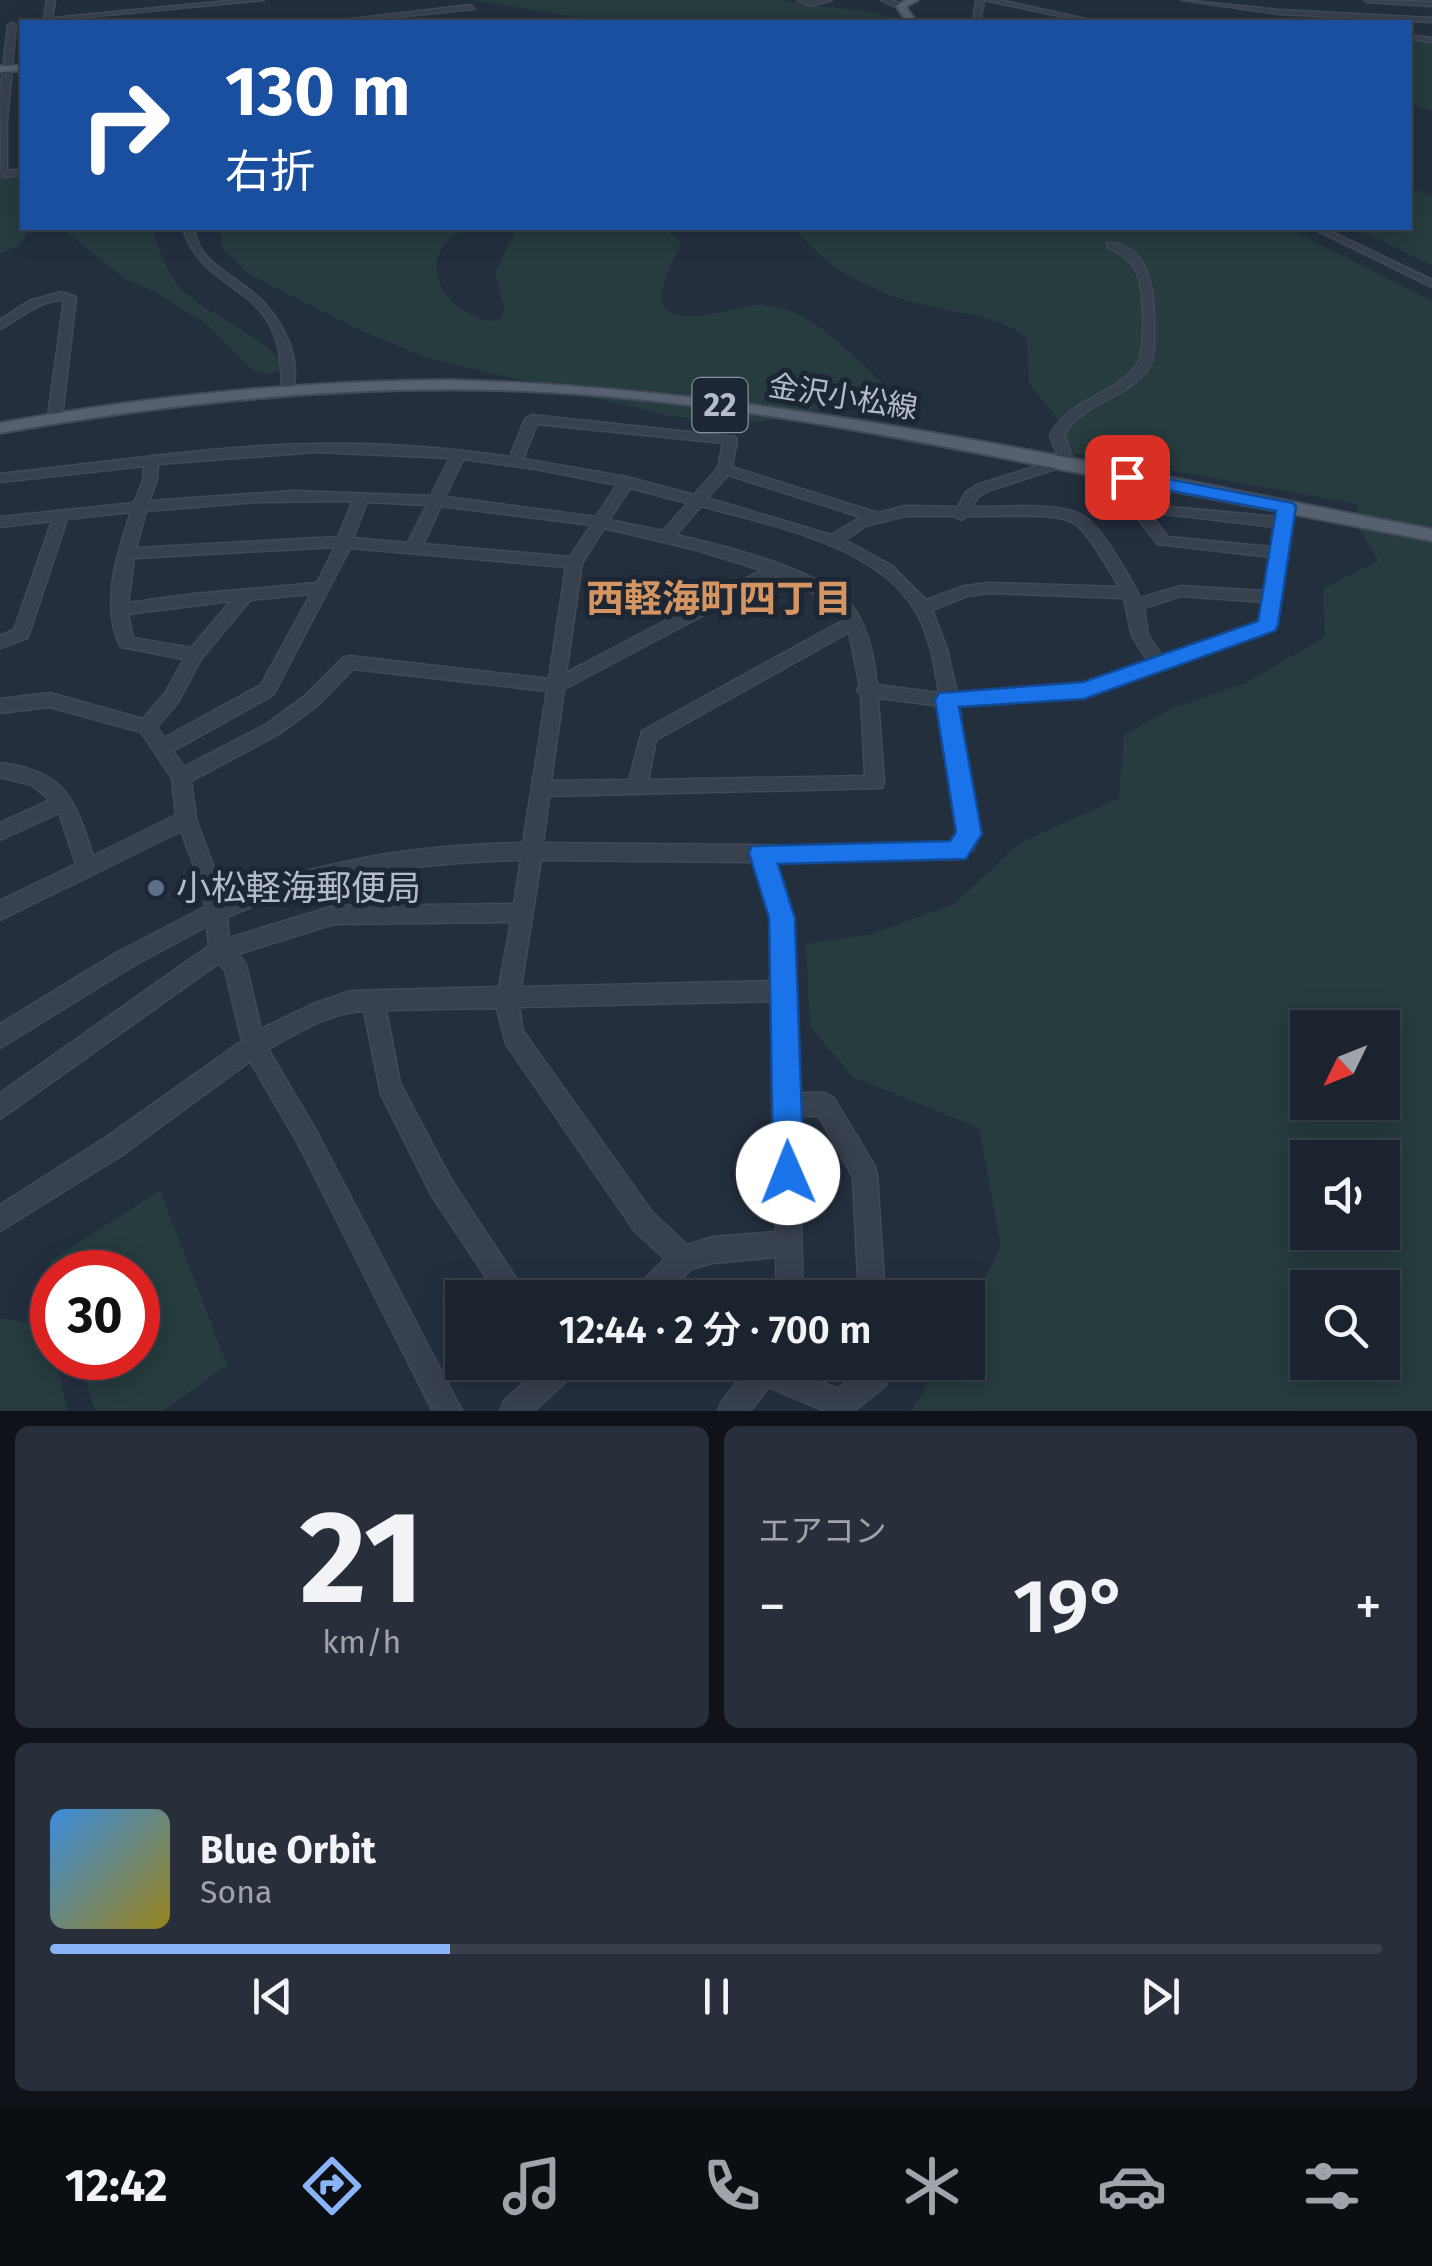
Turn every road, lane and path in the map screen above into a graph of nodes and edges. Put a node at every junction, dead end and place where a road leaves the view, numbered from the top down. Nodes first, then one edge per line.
1 (256, 0) edge
2 (454, 0) edge
3 (800, 0) edge
4 (828, 0) edge
5 (885, 0) edge
6 (913, 0) edge
7 (988, 0) edge
8 (1186, 0) edge
9 (1368, 0) edge
10 (1432, 4) edge
11 (902, 6) junction
12 (471, 7) junction
13 (256, 12) dead end
14 (1280, 17) edge
15 (479, 18) dead end
16 (67, 20) edge
17 (349, 20) edge
18 (911, 20) edge
19 (1086, 20) edge
20 (1432, 20) edge
21 (17, 25) edge
22 (0, 26) edge
23 (5, 67) edge
24 (1, 174) edge
25 (189, 230) edge
26 (1321, 230) edge
27 (1111, 245) dead end
28 (1432, 284) edge
29 (0, 325) edge
30 (288, 386) junction
31 (56, 413) junction
32 (0, 420) edge
33 (0, 428) edge
34 (458, 456) junction
35 (1061, 460) junction
36 (515, 461) junction
37 (151, 462) junction
38 (725, 469) junction
39 (0, 478) edge
40 (627, 481) junction
41 (362, 498) junction
42 (697, 500) junction
43 (436, 501) junction
44 (139, 508) junction
45 (962, 515) junction
46 (1286, 515) junction
47 (61, 516) junction
48 (876, 517) junction
49 (0, 522) edge
50 (598, 524) junction
51 (1432, 526) edge
52 (1432, 535) edge
53 (666, 538) junction
54 (835, 540) junction
55 (344, 542) junction
56 (413, 549) junction
57 (130, 553) junction
58 (1278, 553) junction
59 (574, 564) junction
60 (775, 570) junction
61 (322, 588) junction
62 (246, 594) junction
63 (1274, 597) junction
64 (1133, 599) junction
65 (924, 607) junction
66 (118, 610) junction
67 (853, 622) junction
68 (0, 642) edge
69 (196, 655) junction
70 (1159, 664) junction
71 (556, 686) junction
72 (866, 690) junction
73 (947, 700) junction
74 (0, 706) edge
75 (147, 727) junction
76 (164, 747) junction
77 (0, 770) edge
78 (181, 777) junction
79 (637, 788) junction
80 (542, 790) junction
81 (65, 802) junction
82 (186, 819) junction
83 (0, 832) edge
84 (534, 850) junction
85 (762, 853) junction
86 (87, 870) junction
87 (0, 911) edge
88 (217, 911) junction
89 (524, 913) junction
90 (220, 950) junction
91 (782, 991) junction
92 (506, 996) junction
93 (373, 1000) junction
94 (0, 1037) edge
95 (254, 1046) junction
96 (788, 1104) junction
97 (0, 1107) edge
98 (0, 1219) edge
99 (789, 1243) junction
100 (683, 1259) junction
101 (504, 1280) edge
102 (662, 1280) edge
103 (790, 1280) edge
104 (871, 1280) edge
105 (546, 1380) edge
106 (757, 1380) edge
107 (791, 1380) edge
108 (869, 1380) edge
109 (840, 1407) edge
110 (448, 1411) edge
111 (514, 1411) edge
112 (732, 1411) edge

1 - 13 street
1 - 16 street
2 - 12 street
3 - 4 street
5 - 11 street
6 - 11 main road
7 - 19 street
8 - 14 street
9 - 10 street
11 - 18 main road
12 - 15 street
12 - 17 street
14 - 20 street
21 - 22 street
21 - 23 street
23 - 24 street
25 - 30 street
26 - 28 street
27 - 35 street
29 - 31 street
30 - 31 main road, 金沢小松線 / 22
30 - 35 main road, 金沢小松線 / 22
31 - 32 main road, 金沢小松線 / 22
31 - 33 main road, 金沢小松線 / 22
34 - 36 street
34 - 37 street
34 - 43 street
35 - 45 street
35 - 46 main road, 金沢小松線 / 22
35 - 51 main road, 金沢小松線 / 22
36 - 38 street
36 - 40 street
37 - 39 street
37 - 44 street
38 - 42 street
38 - 48 street
40 - 42 street
40 - 50 street
41 - 43 street
41 - 44 street
41 - 55 street
42 - 53 street
42 - 54 street
43 - 50 street
43 - 56 street
44 - 47 street
44 - 57 street
45 - 48 street
45 - 64 street
46 - 52 main road, 金沢小松線 / 22
46 - 58 street
46 - 58 street
47 - 49 street
47 - 68 street
48 - 54 street
50 - 53 street
50 - 59 street
53 - 60 street
54 - 65 street
55 - 56 street
55 - 57 street
55 - 61 street
56 - 59 street
57 - 66 street
58 - 63 street
59 - 71 street
60 - 67 street
60 - 71 street
61 - 62 street
61 - 76 street
62 - 66 street
62 - 69 street
63 - 64 street
63 - 70 street
64 - 65 street
64 - 70 street
65 - 73 street
66 - 69 street
67 - 72 street
67 - 79 street
69 - 75 street
70 - 73 street
71 - 78 street
71 - 80 street
72 - 73 street
72 - 79 street
73 - 85 street
74 - 75 street
75 - 76 street
76 - 78 street
77 - 81 street
78 - 82 street
79 - 80 street
80 - 84 street
81 - 83 street
81 - 86 street
82 - 86 street
82 - 88 street
84 - 85 street
84 - 88 street
84 - 89 street
85 - 91 street
86 - 87 street
88 - 90 street
88 - 94 street
89 - 90 street
89 - 92 street
90 - 95 street
90 - 97 street
91 - 92 street
91 - 96 street
92 - 93 street
92 - 100 street
93 - 95 street
93 - 101 street
95 - 98 street
95 - 110 street
96 - 99 street
96 - 104 street
99 - 100 street
99 - 103 street
100 - 102 street
105 - 111 street
106 - 112 street
107 - 109 street
108 - 109 street

